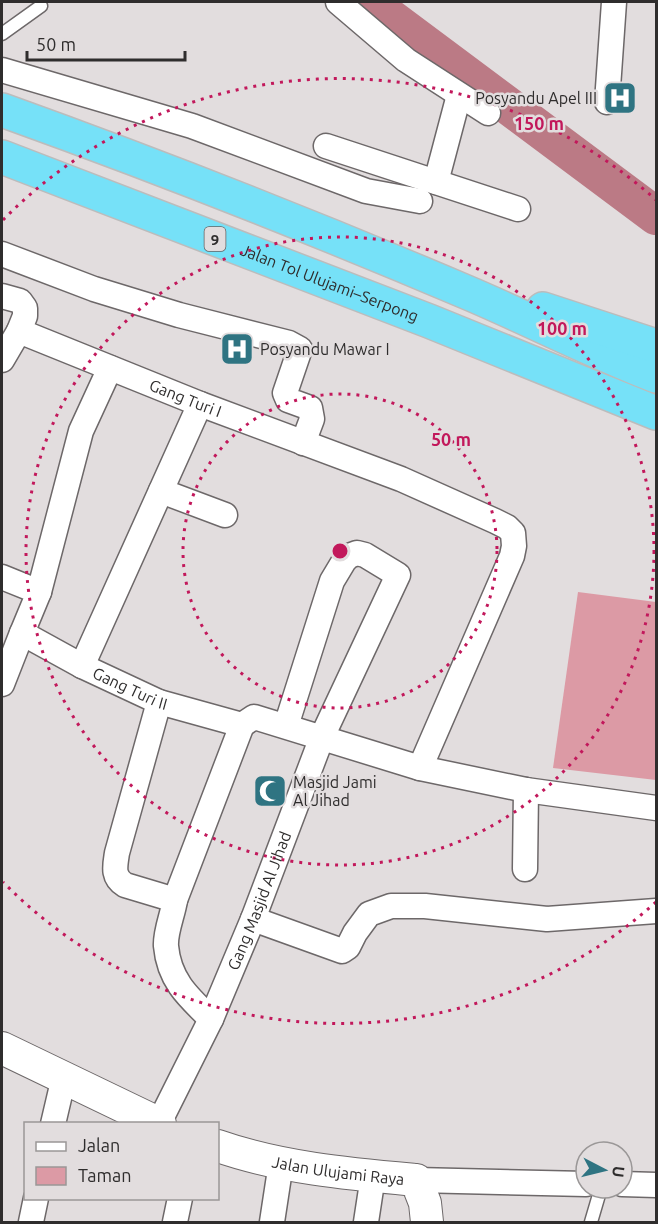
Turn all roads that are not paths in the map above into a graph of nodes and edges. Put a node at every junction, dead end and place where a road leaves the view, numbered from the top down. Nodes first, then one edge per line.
1 (338, 2) edge
2 (614, 2) edge
3 (41, 6) dead end
4 (2, 34) edge
5 (2, 70) edge
6 (459, 95) junction
7 (607, 102) dead end
8 (2, 110) edge
9 (488, 113) dead end
10 (326, 146) dead end
11 (2, 157) edge
12 (436, 182) junction
13 (420, 201) dead end
14 (518, 209) dead end
15 (2, 254) edge
16 (468, 293) junction
17 (2, 296) edge
18 (19, 331) junction
19 (657, 346) edge
20 (2, 360) edge
21 (111, 368) junction
22 (657, 376) edge
23 (200, 404) junction
24 (657, 413) edge
25 (303, 443) junction
26 (160, 491) junction
27 (225, 515) dead end
28 (2, 577) edge
29 (39, 592) junction
30 (22, 633) junction
31 (82, 666) junction
32 (2, 684) edge
33 (159, 702) junction
34 (242, 725) junction
35 (286, 726) junction
36 (322, 737) junction
37 (420, 768) junction
38 (526, 790) junction
39 (657, 808) edge
40 (525, 869) dead end
41 (176, 900) junction
42 (657, 911) edge
43 (253, 918) junction
44 (211, 1018) junction
45 (2, 1048) edge
46 (64, 1077) junction
47 (53, 1122) edge
48 (157, 1122) edge
49 (159, 1122) edge
50 (219, 1146) edge
51 (280, 1163) junction
52 (373, 1176) junction
53 (416, 1180) junction
54 (574, 1184) edge
55 (634, 1184) edge
56 (657, 1185) edge
57 (36, 1200) edge
58 (180, 1200) edge
59 (597, 1200) edge
60 (31, 1222) edge
61 (175, 1222) edge
62 (272, 1222) edge
63 (366, 1222) edge
64 (427, 1222) edge
65 (591, 1222) edge

1 - 6 street
2 - 7 street
3 - 4 lane
5 - 13 street
6 - 9 street
6 - 12 street
8 - 16 highway
10 - 12 street
11 - 24 highway, Jalan Tol Ulujami–Serpong / 9
12 - 14 street
15 - 25 street
16 - 19 highway
16 - 22 highway
17 - 18 street
18 - 20 street
18 - 21 street, Gang Turi I
21 - 23 street, Gang Turi I
21 - 29 street
23 - 25 street, Gang Turi I
23 - 26 street
25 - 37 street, Gang Turi I
26 - 27 street
26 - 31 street
28 - 29 street
29 - 30 street
30 - 31 street, Gang Turi II
30 - 32 street
31 - 33 street, Gang Turi II
33 - 34 street, Gang Turi II
33 - 41 street
34 - 35 street, Gang Turi II
34 - 41 street
35 - 36 street, Gang Turi II
35 - 36 street, Gang Masjid Al Jihad
36 - 37 street, Gang Turi II
36 - 43 street, Gang Masjid Al Jihad
37 - 38 street, Gang Turi II
38 - 39 street, Gang Turi II
38 - 40 street
41 - 44 street
42 - 43 street
43 - 44 street, Gang Masjid Al Jihad
44 - 49 street, Gang Masjid Al Jihad
45 - 46 street
46 - 47 street
46 - 48 street
50 - 51 street, Jalan Ulujami Raya
51 - 52 street, Jalan Ulujami Raya
51 - 62 street
52 - 53 street, Jalan Ulujami Raya
52 - 63 street
53 - 54 street
53 - 64 street, Jalan Ulujami Raya
55 - 56 street
57 - 60 street
58 - 61 street
59 - 65 lane

